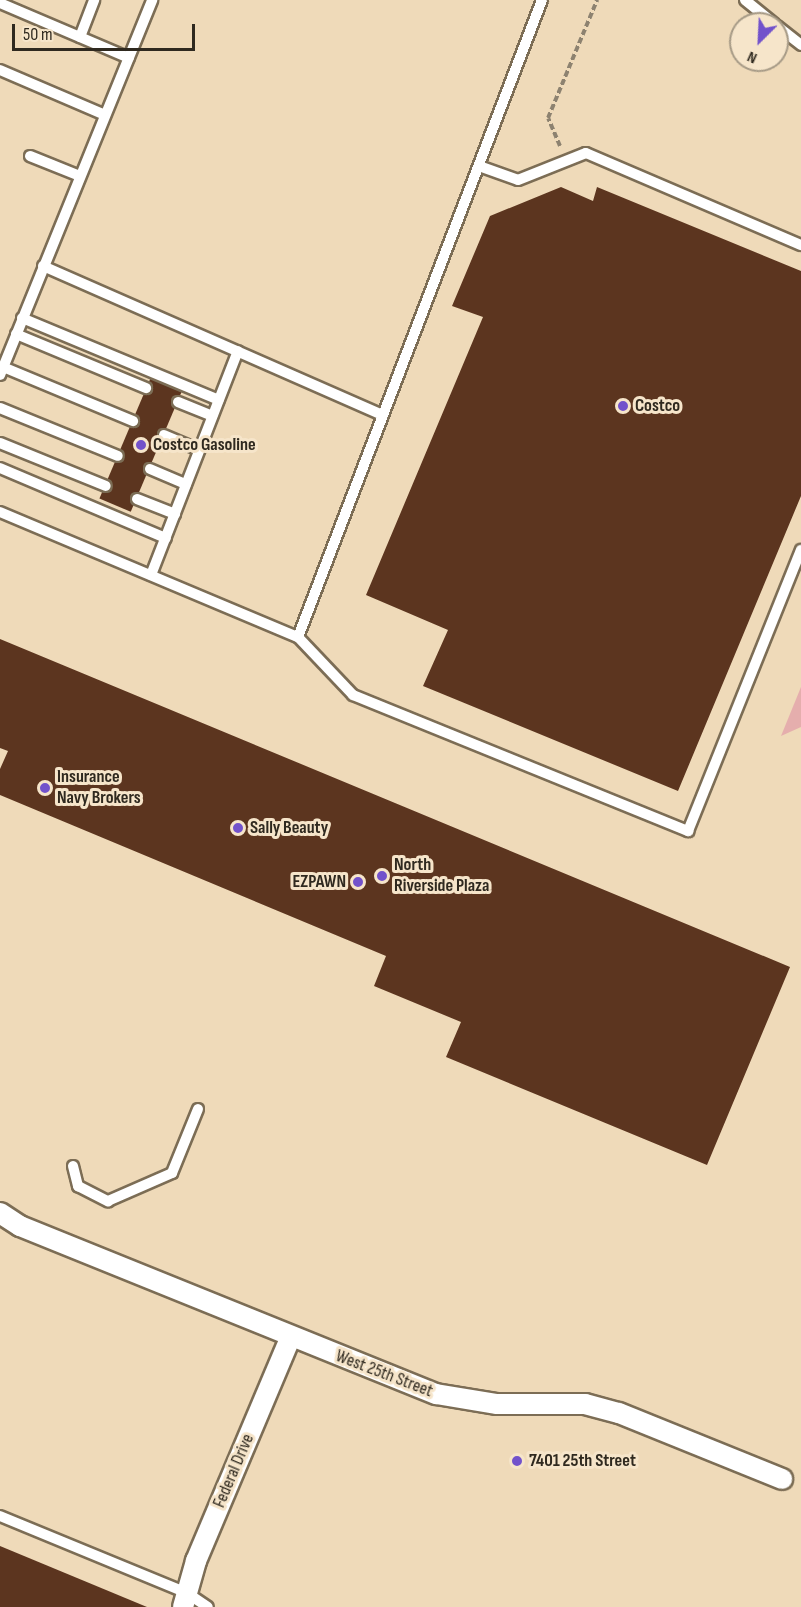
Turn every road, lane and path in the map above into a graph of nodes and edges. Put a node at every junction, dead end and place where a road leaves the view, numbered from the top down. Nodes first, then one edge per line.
1 (94, 0) edge
2 (152, 0) edge
3 (542, 0) edge
4 (597, 0) edge
5 (745, 0) edge
6 (0, 3) edge
7 (760, 12) edge
8 (789, 35) edge
9 (80, 37) junction
10 (801, 45) edge
11 (129, 58) junction
12 (0, 70) edge
13 (105, 115) junction
14 (30, 156) dead end
15 (567, 160) junction
16 (479, 166) junction
17 (80, 176) junction
18 (801, 245) edge
19 (43, 266) junction
20 (22, 318) junction
21 (16, 334) junction
22 (238, 351) junction
23 (3, 363) edge
24 (146, 388) dead end
25 (219, 400) junction
26 (178, 402) dead end
27 (0, 408) edge
28 (382, 415) junction
29 (212, 416) junction
30 (133, 421) dead end
31 (164, 435) dead end
32 (0, 443) edge
33 (199, 450) junction
34 (118, 456) dead end
35 (0, 468) edge
36 (150, 469) dead end
37 (186, 484) junction
38 (106, 486) dead end
39 (138, 499) dead end
40 (0, 512) edge
41 (175, 514) junction
42 (166, 538) junction
43 (801, 550) edge
44 (151, 575) junction
45 (298, 637) junction
46 (198, 1109) dead end
47 (73, 1166) dead end
48 (0, 1213) edge
49 (290, 1338) junction
50 (782, 1479) dead end
51 (0, 1516) edge
52 (185, 1600) edge
53 (208, 1607) edge

1 - 9 lane
2 - 11 lane
3 - 16 lane
4 - 15 path
5 - 7 lane
6 - 9 lane
8 - 10 lane
9 - 11 lane
11 - 13 lane
12 - 13 lane
13 - 17 lane
14 - 17 lane
15 - 16 lane
15 - 18 lane
16 - 28 lane
17 - 19 lane
19 - 20 lane
19 - 22 lane
20 - 21 lane
20 - 25 lane
21 - 23 lane
21 - 24 lane
22 - 25 lane
22 - 28 lane
23 - 30 lane
25 - 29 lane
26 - 29 lane
27 - 34 lane
28 - 45 lane
29 - 33 lane
31 - 33 lane
32 - 38 lane
33 - 37 lane
35 - 42 lane
36 - 37 lane
37 - 41 lane
39 - 41 lane
40 - 44 lane
41 - 42 lane
42 - 44 lane
43 - 45 lane
44 - 45 lane
46 - 47 lane
48 - 49 street, West 25th Street
49 - 50 street, West 25th Street
49 - 52 street, Federal Drive
51 - 52 lane
52 - 53 lane

